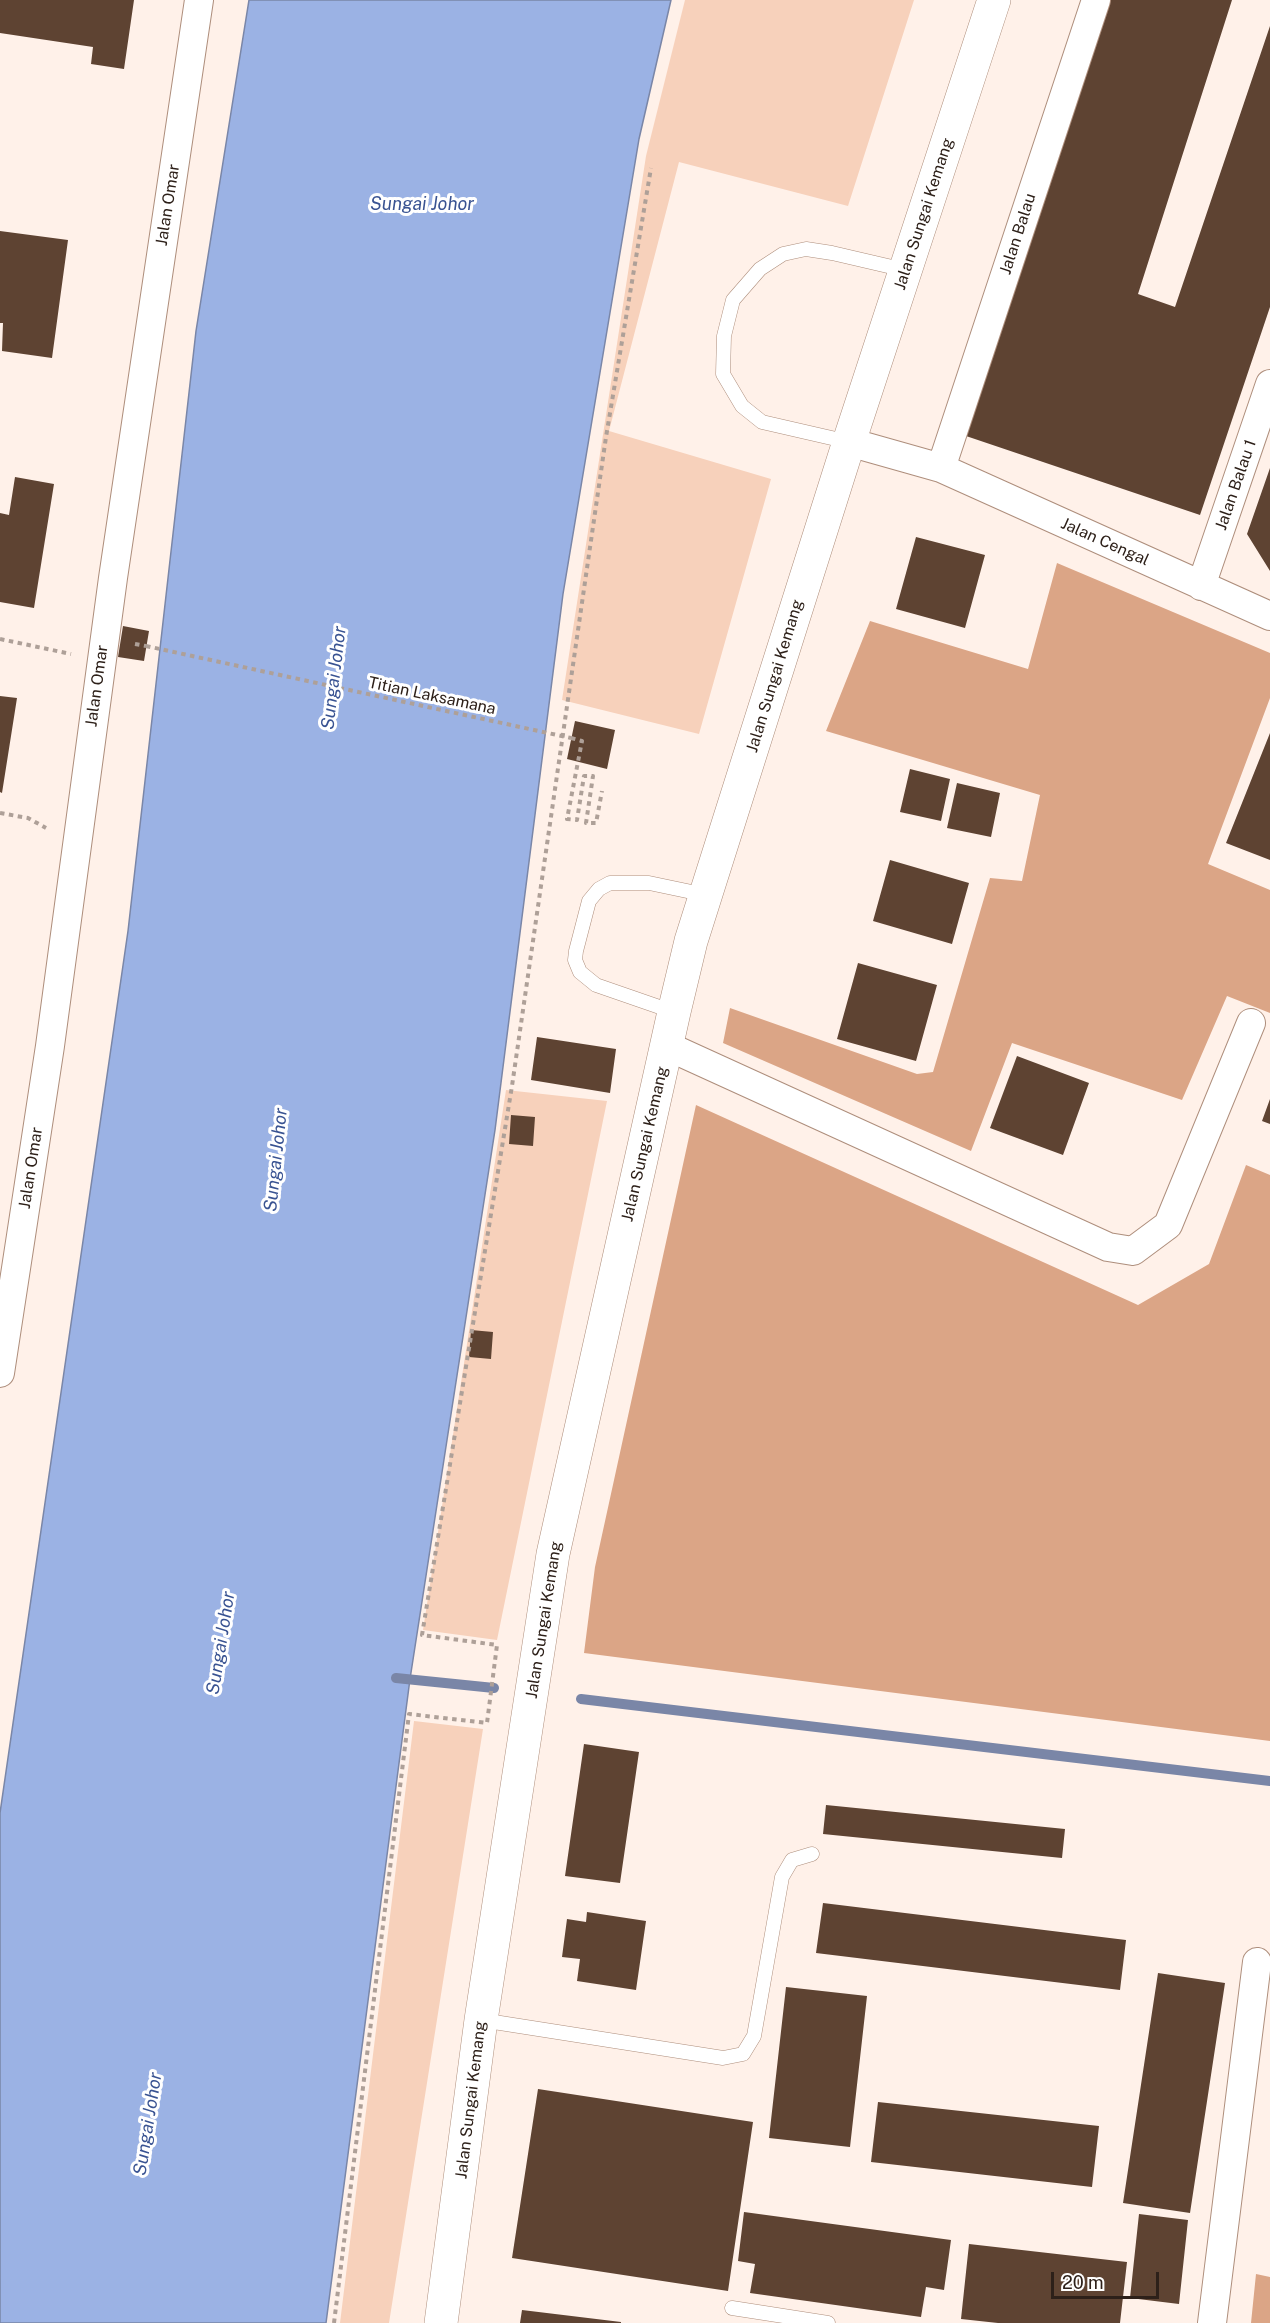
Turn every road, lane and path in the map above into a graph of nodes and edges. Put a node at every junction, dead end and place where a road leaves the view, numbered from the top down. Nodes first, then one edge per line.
1 (199, 0) edge
2 (994, 0) edge
3 (1096, 0) edge
4 (651, 168) dead end
5 (905, 270) junction
6 (1270, 384) edge
7 (849, 442) junction
8 (941, 468) junction
9 (1201, 586) junction
10 (1270, 616) edge
11 (0, 639) edge
12 (146, 646) dead end
13 (101, 660) junction
14 (602, 791) dead end
15 (0, 813) edge
16 (76, 844) junction
17 (706, 896) junction
18 (674, 1012) junction
19 (1251, 1023) dead end
20 (667, 1046) junction
21 (0, 1373) edge
22 (812, 1854) dead end
23 (1257, 1962) dead end
24 (481, 2020) junction
25 (732, 2308) dead end
26 (334, 2323) edge
27 (441, 2323) edge
28 (828, 2323) edge
29 (1212, 2323) edge

1 - 13 street, Jalan Omar
2 - 5 street, Jalan Sungai Kemang
3 - 8 street, Jalan Balau
4 - 26 path
5 - 7 street, Jalan Sungai Kemang
5 - 7 lane
6 - 9 street, Jalan Balau 1
7 - 8 street, Jalan Cengal
7 - 17 street, Jalan Sungai Kemang
8 - 9 street, Jalan Cengal
9 - 10 street, Jalan Cengal
11 - 13 path
12 - 14 path, Titian Laksamana, bridge
13 - 16 street, Jalan Omar
15 - 16 path
16 - 21 street, Jalan Omar
17 - 18 street, Jalan Sungai Kemang
17 - 18 lane
18 - 20 street, Jalan Sungai Kemang
19 - 20 street
20 - 24 street, Jalan Sungai Kemang
22 - 24 lane
23 - 29 street
24 - 27 street, Jalan Sungai Kemang
25 - 28 lane

